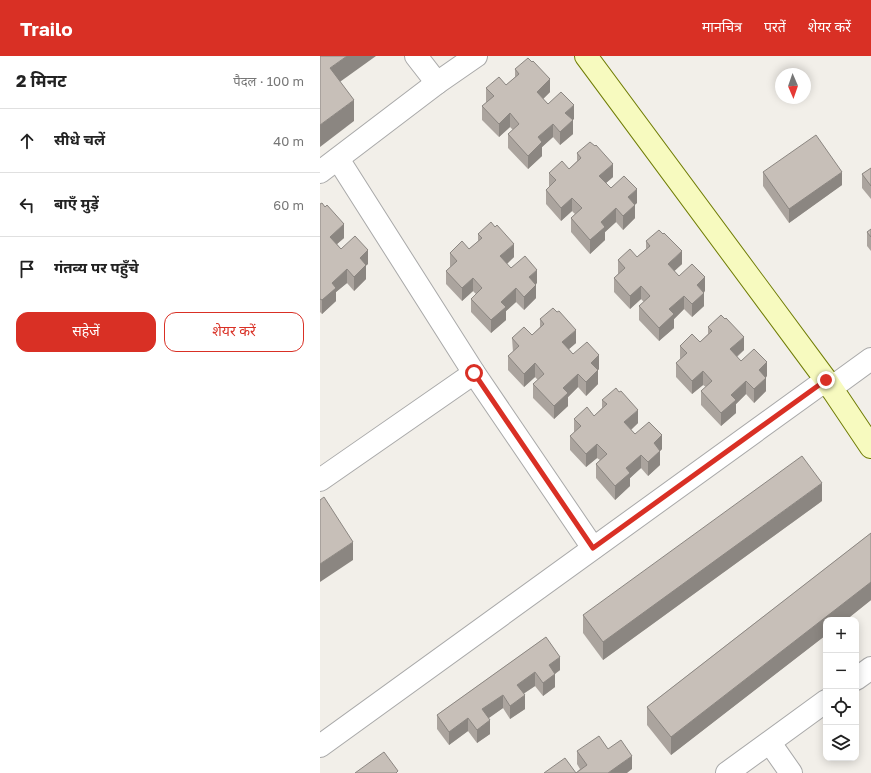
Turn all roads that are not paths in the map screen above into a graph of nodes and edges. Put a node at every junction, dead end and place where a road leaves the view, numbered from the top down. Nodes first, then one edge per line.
1 (416, 56) edge
2 (476, 56) edge
3 (586, 56) edge
4 (437, 83) junction
5 (338, 159) junction
6 (320, 172) edge
7 (871, 359) edge
8 (474, 373) junction
9 (829, 384) junction
10 (871, 447) edge
11 (320, 480) edge
12 (593, 548) junction
13 (871, 668) edge
14 (859, 677) edge
15 (823, 703) edge
16 (770, 743) junction
17 (320, 746) edge
18 (727, 773) edge
19 (791, 773) edge

1 - 4 street
2 - 4 street
3 - 9 main road
4 - 5 street
5 - 6 street
5 - 8 street
7 - 9 street
8 - 11 street
8 - 12 street
9 - 10 main road
9 - 12 street
12 - 17 street
13 - 14 street
15 - 16 street
16 - 18 street
16 - 19 street

